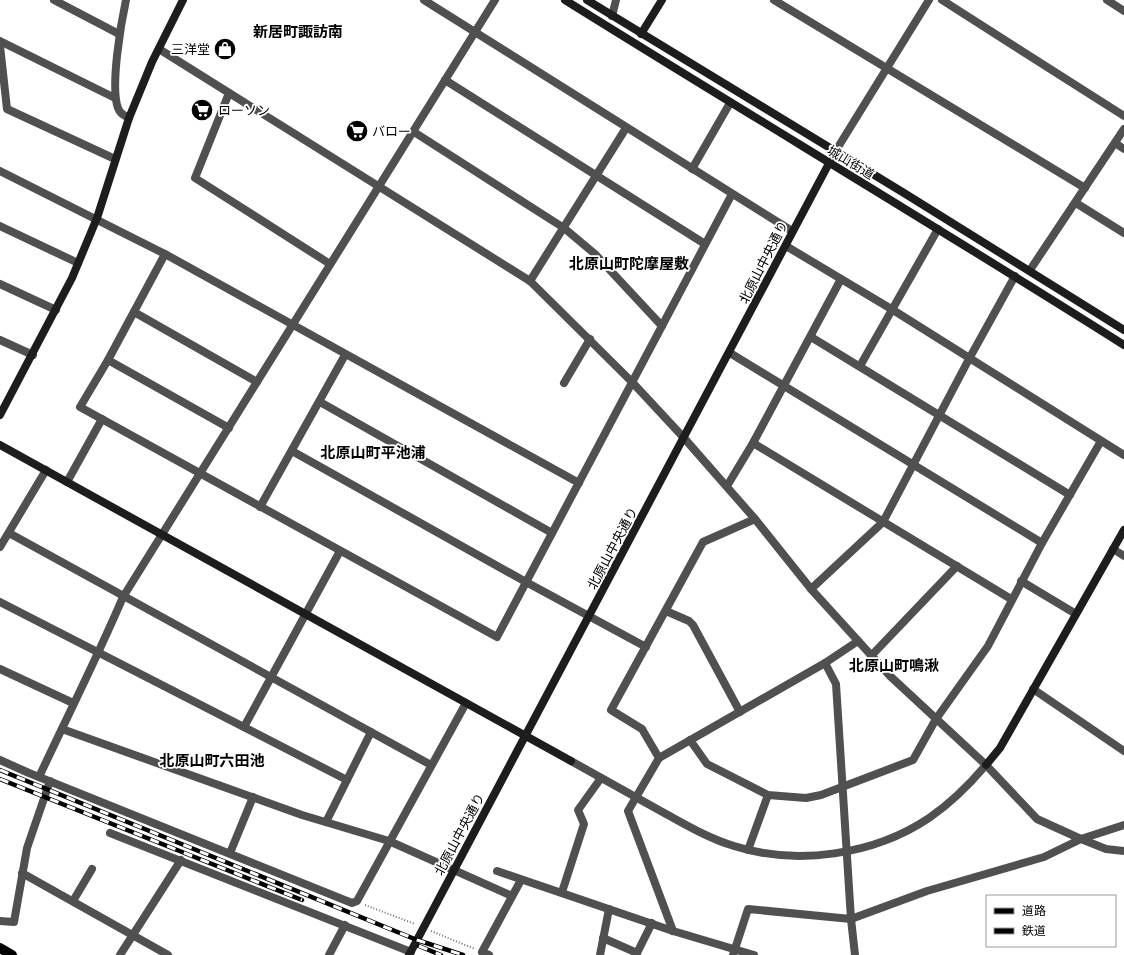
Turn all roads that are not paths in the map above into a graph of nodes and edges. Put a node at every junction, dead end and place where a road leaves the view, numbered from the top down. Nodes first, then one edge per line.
1 (54, 0) edge
2 (126, 0) edge
3 (183, 0) edge
4 (424, 0) edge
5 (495, 0) edge
6 (565, 0) edge
7 (587, 0) edge
8 (616, 0) edge
9 (662, 0) edge
10 (774, 0) edge
11 (929, 0) edge
12 (942, 0) edge
13 (1107, 0) edge
14 (1124, 11) edge
15 (612, 16) junction
16 (475, 33) junction
17 (119, 34) junction
18 (641, 34) junction
19 (0, 41) edge
20 (0, 46) edge
21 (159, 49) junction
22 (887, 69) junction
23 (445, 80) junction
24 (229, 93) junction
25 (115, 98) junction
26 (730, 103) junction
27 (1124, 116) edge
28 (129, 118) junction
29 (626, 128) junction
30 (1124, 129) edge
31 (414, 132) junction
32 (1115, 143) junction
33 (1124, 149) edge
34 (835, 152) junction
35 (115, 159) junction
36 (830, 164) junction
37 (692, 169) junction
38 (0, 171) edge
39 (596, 175) junction
40 (379, 186) junction
41 (1085, 188) junction
42 (732, 194) junction
43 (1076, 203) junction
44 (96, 218) junction
45 (0, 226) edge
46 (564, 228) junction
47 (938, 229) junction
48 (792, 231) junction
49 (1124, 233) edge
50 (705, 244) junction
51 (786, 246) junction
52 (165, 254) junction
53 (78, 263) junction
54 (330, 264) junction
55 (1030, 270) junction
56 (1016, 276) junction
57 (841, 279) junction
58 (530, 281) junction
59 (0, 284) edge
60 (56, 310) junction
61 (893, 310) junction
62 (134, 312) junction
63 (292, 325) junction
64 (662, 326) junction
65 (1124, 330) edge
66 (811, 337) junction
67 (590, 339) junction
68 (0, 340) edge
69 (1124, 345) edge
70 (730, 353) junction
71 (345, 355) junction
72 (33, 356) junction
73 (969, 359) junction
74 (108, 360) junction
75 (860, 366) junction
76 (257, 382) junction
77 (632, 382) junction
78 (564, 383) dead end
79 (784, 386) junction
80 (320, 402) junction
81 (1, 411) edge
82 (939, 415) junction
83 (102, 419) junction
84 (229, 428) junction
85 (684, 438) junction
86 (1101, 441) junction
87 (753, 442) junction
88 (0, 445) edge
89 (292, 451) junction
90 (1124, 455) edge
91 (914, 465) junction
92 (46, 470) junction
93 (201, 473) junction
94 (67, 482) junction
95 (579, 483) junction
96 (727, 486) junction
97 (1070, 495) junction
98 (260, 507) junction
99 (755, 519) junction
100 (883, 522) junction
101 (1124, 530) edge
102 (9, 533) junction
103 (163, 533) junction
104 (552, 533) junction
105 (1042, 543) junction
106 (0, 547) edge
107 (1113, 549) junction
108 (340, 551) junction
109 (1124, 556) edge
110 (957, 566) junction
111 (1021, 581) junction
112 (526, 582) junction
113 (811, 589) junction
114 (123, 597) junction
115 (1011, 600) junction
116 (0, 602) edge
117 (666, 610) junction
118 (306, 613) junction
119 (1076, 614) junction
120 (589, 616) junction
121 (858, 641) junction
122 (646, 646) junction
123 (100, 652) junction
124 (871, 656) junction
125 (825, 664) junction
126 (0, 669) edge
127 (271, 677) junction
128 (1033, 689) junction
129 (73, 703) junction
130 (466, 703) junction
131 (740, 712) junction
132 (936, 719) junction
133 (244, 727) junction
134 (62, 729) junction
135 (371, 732) junction
136 (526, 735) junction
137 (690, 740) junction
138 (1124, 752) edge
139 (659, 758) junction
140 (0, 760) edge
141 (431, 765) junction
142 (986, 765) junction
143 (39, 777) junction
144 (601, 778) junction
145 (347, 780) junction
146 (50, 781) junction
147 (843, 786) junction
148 (768, 796) junction
149 (253, 797) junction
150 (636, 797) junction
151 (326, 822) junction
152 (1124, 825) edge
153 (110, 832) dead end
154 (1081, 840) junction
155 (389, 841) junction
156 (748, 850) junction
157 (847, 851) junction
158 (1124, 851) edge
159 (230, 853) junction
160 (181, 860) junction
161 (92, 869) dead end
162 (453, 870) junction
163 (497, 871) dead end
164 (22, 874) junction
165 (521, 880) junction
166 (562, 892) junction
167 (512, 896) junction
168 (73, 901) junction
169 (609, 909) junction
170 (851, 919) junction
171 (0, 921) edge
172 (652, 923) junction
173 (345, 925) junction
174 (673, 931) junction
175 (133, 934) junction
176 (603, 938) junction
177 (0, 948) edge
178 (733, 952) edge
179 (410, 954) edge
180 (485, 954) edge
181 (637, 954) edge
182 (12, 955) edge
183 (120, 955) edge
184 (168, 955) edge
185 (329, 955) edge
186 (600, 955) edge
187 (754, 955) edge
188 (855, 955) edge

1 - 17 street
2 - 17 street
3 - 21 street
4 - 16 street
5 - 16 street
6 - 26 street, 城山街道
7 - 15 street, 城山街道
8 - 15 street
9 - 18 street
10 - 22 street
11 - 22 street
12 - 27 street
13 - 14 street
15 - 18 street, 城山街道
16 - 23 street
16 - 29 street
17 - 25 street
18 - 34 street, 城山街道
19 - 25 street
20 - 35 street
21 - 24 street
21 - 28 street
22 - 34 street
22 - 41 street
23 - 31 street
23 - 39 street
24 - 40 street
24 - 54 street
25 - 28 street
26 - 36 street, 城山街道
26 - 37 street
28 - 35 street
29 - 37 street
29 - 39 street
30 - 32 street
31 - 40 street
31 - 46 street
32 - 33 street
32 - 41 street
34 - 36 street, 北原山中央通り
34 - 55 street, 城山街道
35 - 44 street
36 - 47 street, 城山街道
36 - 48 street, 北原山中央通り
37 - 42 street
38 - 44 street
39 - 46 street
39 - 50 street
40 - 54 street
40 - 58 street
41 - 43 street
42 - 48 street
42 - 50 street
43 - 49 street
43 - 55 street
44 - 52 street
44 - 53 street
45 - 53 street
46 - 58 street
46 - 64 street
47 - 56 street, 城山街道
47 - 61 street
48 - 51 street, 北原山中央通り
50 - 64 street
51 - 57 street
51 - 70 street, 北原山中央通り
52 - 62 street
52 - 63 street
53 - 60 street
54 - 63 street
55 - 65 street, 城山街道
56 - 69 street, 城山街道
56 - 73 street
57 - 61 street
57 - 66 street
58 - 67 street
59 - 60 street
60 - 72 street
61 - 73 street
61 - 75 street
62 - 74 street
62 - 76 street
63 - 71 street
63 - 76 street
64 - 77 street
66 - 75 street
66 - 79 street
67 - 77 street
67 - 78 street
68 - 72 street
70 - 79 street
70 - 85 street, 北原山中央通り
71 - 80 street
71 - 95 street
72 - 81 street
73 - 82 street
73 - 86 street
74 - 83 street
74 - 84 street
75 - 82 street
76 - 84 street
77 - 85 street
77 - 95 street
79 - 87 street
79 - 91 street
80 - 89 street
80 - 104 street
82 - 91 street
82 - 97 street
83 - 93 street
83 - 94 street
84 - 93 street
85 - 96 street
85 - 120 street, 北原山中央通り
86 - 90 street
86 - 97 street
87 - 96 street
87 - 100 street
88 - 92 street
89 - 98 street
89 - 112 street
91 - 100 street
91 - 105 street
92 - 94 street
92 - 102 street
93 - 98 street
93 - 103 street
94 - 103 street
95 - 104 street
96 - 99 street
97 - 105 street
98 - 108 street
99 - 113 street
99 - 117 street
100 - 110 street
100 - 113 street
101 - 107 street
102 - 106 street
102 - 114 street
103 - 114 street
103 - 118 street
104 - 112 street
105 - 111 street
107 - 109 street
107 - 119 street
108 - 112 street
108 - 118 street
110 - 115 street
110 - 124 street
111 - 115 street
111 - 119 street
112 - 120 street
113 - 121 street
114 - 123 street
114 - 127 street
115 - 132 street
116 - 123 street
117 - 122 street
117 - 131 street
118 - 127 street
118 - 130 street
119 - 128 street
120 - 122 street
120 - 136 street, 北原山中央通り
121 - 124 street
121 - 125 street
122 - 139 street
123 - 129 street
123 - 133 street
124 - 132 street
125 - 131 street
125 - 147 street
126 - 129 street
127 - 133 street
127 - 135 street
128 - 138 street
128 - 142 street
129 - 134 street
130 - 136 street
130 - 141 street
131 - 137 street
132 - 142 street
132 - 147 street
133 - 145 street
134 - 143 street
134 - 149 street
135 - 141 street
135 - 145 street
136 - 144 street
136 - 162 street, 北原山中央通り
137 - 139 street
137 - 148 street
139 - 150 street
140 - 143 street
141 - 155 street
142 - 154 street
142 - 157 street
143 - 146 street
144 - 150 street
144 - 166 street
145 - 151 street
146 - 159 street
146 - 164 street
147 - 148 street
147 - 157 street
148 - 156 street
149 - 151 street
149 - 159 street
150 - 156 street
150 - 174 street
151 - 155 street
152 - 154 street
153 - 160 street
154 - 158 street
154 - 170 street
155 - 159 street
155 - 162 street
156 - 157 street
157 - 170 street
160 - 173 street
160 - 175 street
161 - 168 street
162 - 167 street
162 - 179 street, 北原山中央通り
163 - 165 street
164 - 168 street
164 - 171 street
165 - 166 street
165 - 167 street
166 - 169 street
167 - 180 street
168 - 175 street
169 - 172 street
169 - 176 street
170 - 178 street
170 - 188 street
172 - 174 street
172 - 181 street
173 - 179 street
173 - 185 street
174 - 178 street
175 - 183 street
175 - 184 street
176 - 181 street
176 - 186 street
177 - 182 main road
178 - 187 street

